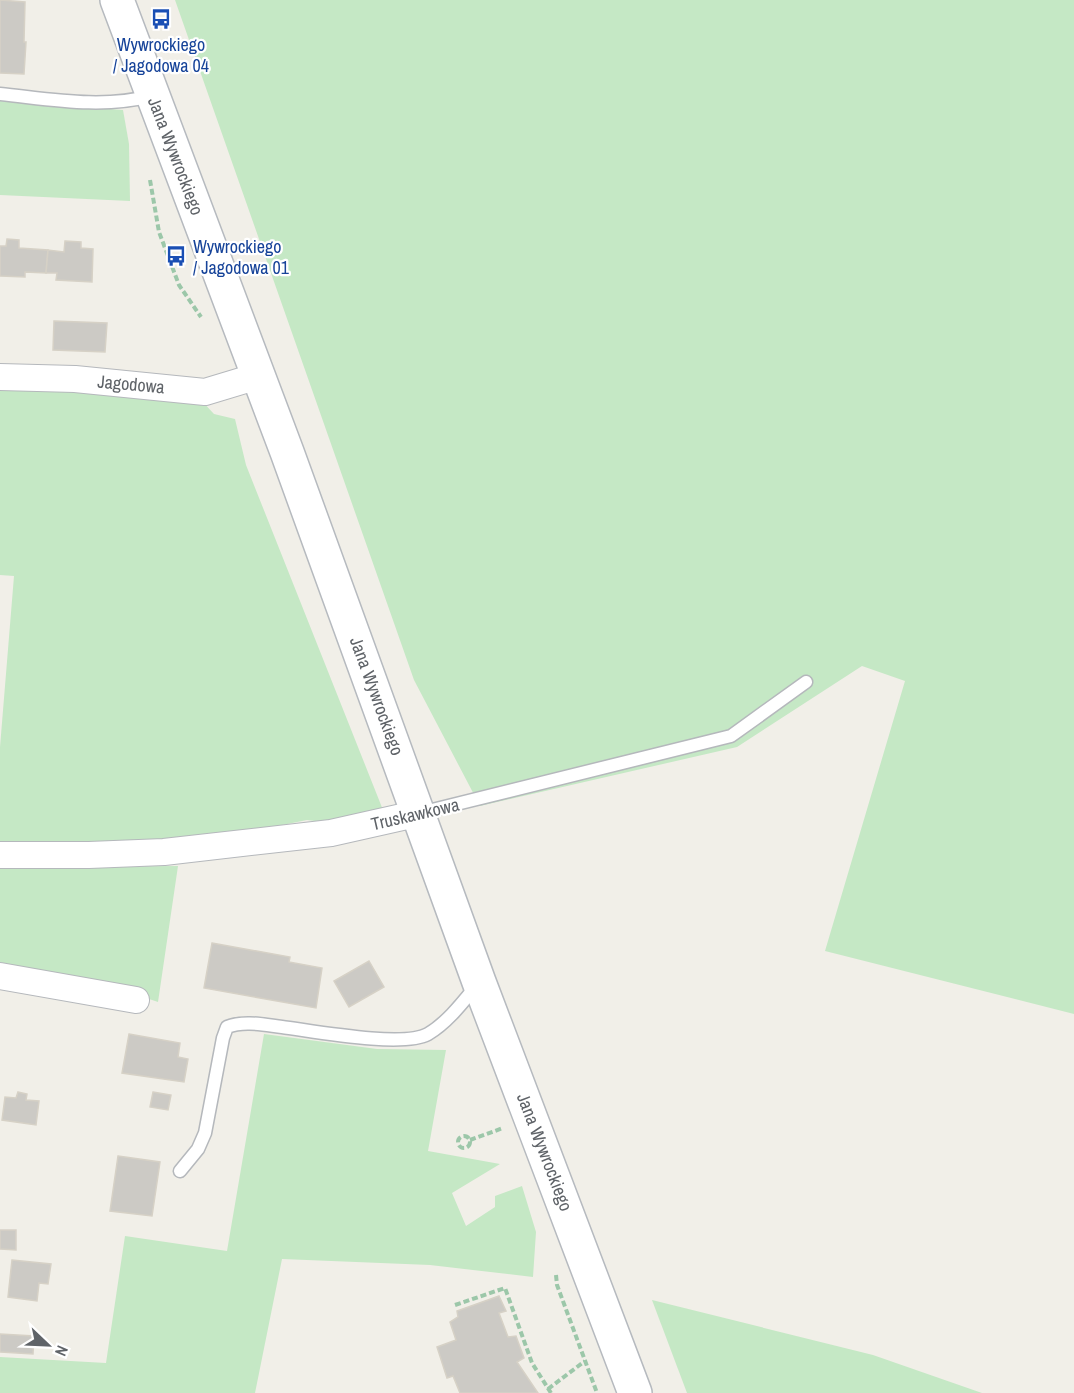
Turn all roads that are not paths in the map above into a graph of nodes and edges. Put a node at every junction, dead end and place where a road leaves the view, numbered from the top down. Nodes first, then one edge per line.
1 (117, 0) edge
2 (0, 94) edge
3 (153, 96) junction
4 (258, 376) junction
5 (0, 377) edge
6 (806, 682) dead end
7 (420, 813) junction
8 (0, 855) edge
9 (0, 976) edge
10 (479, 982) junction
11 (136, 1000) dead end
12 (180, 1171) dead end
13 (634, 1393) edge

1 - 3 street, Jana Wywrockiego
2 - 3 lane
3 - 4 street, Jana Wywrockiego
4 - 5 street, Jagodowa
4 - 7 street, Jana Wywrockiego
6 - 7 lane, Truskawkowa
7 - 8 street, Truskawkowa
7 - 10 street, Jana Wywrockiego
9 - 11 street
10 - 12 lane
10 - 13 street, Jana Wywrockiego

